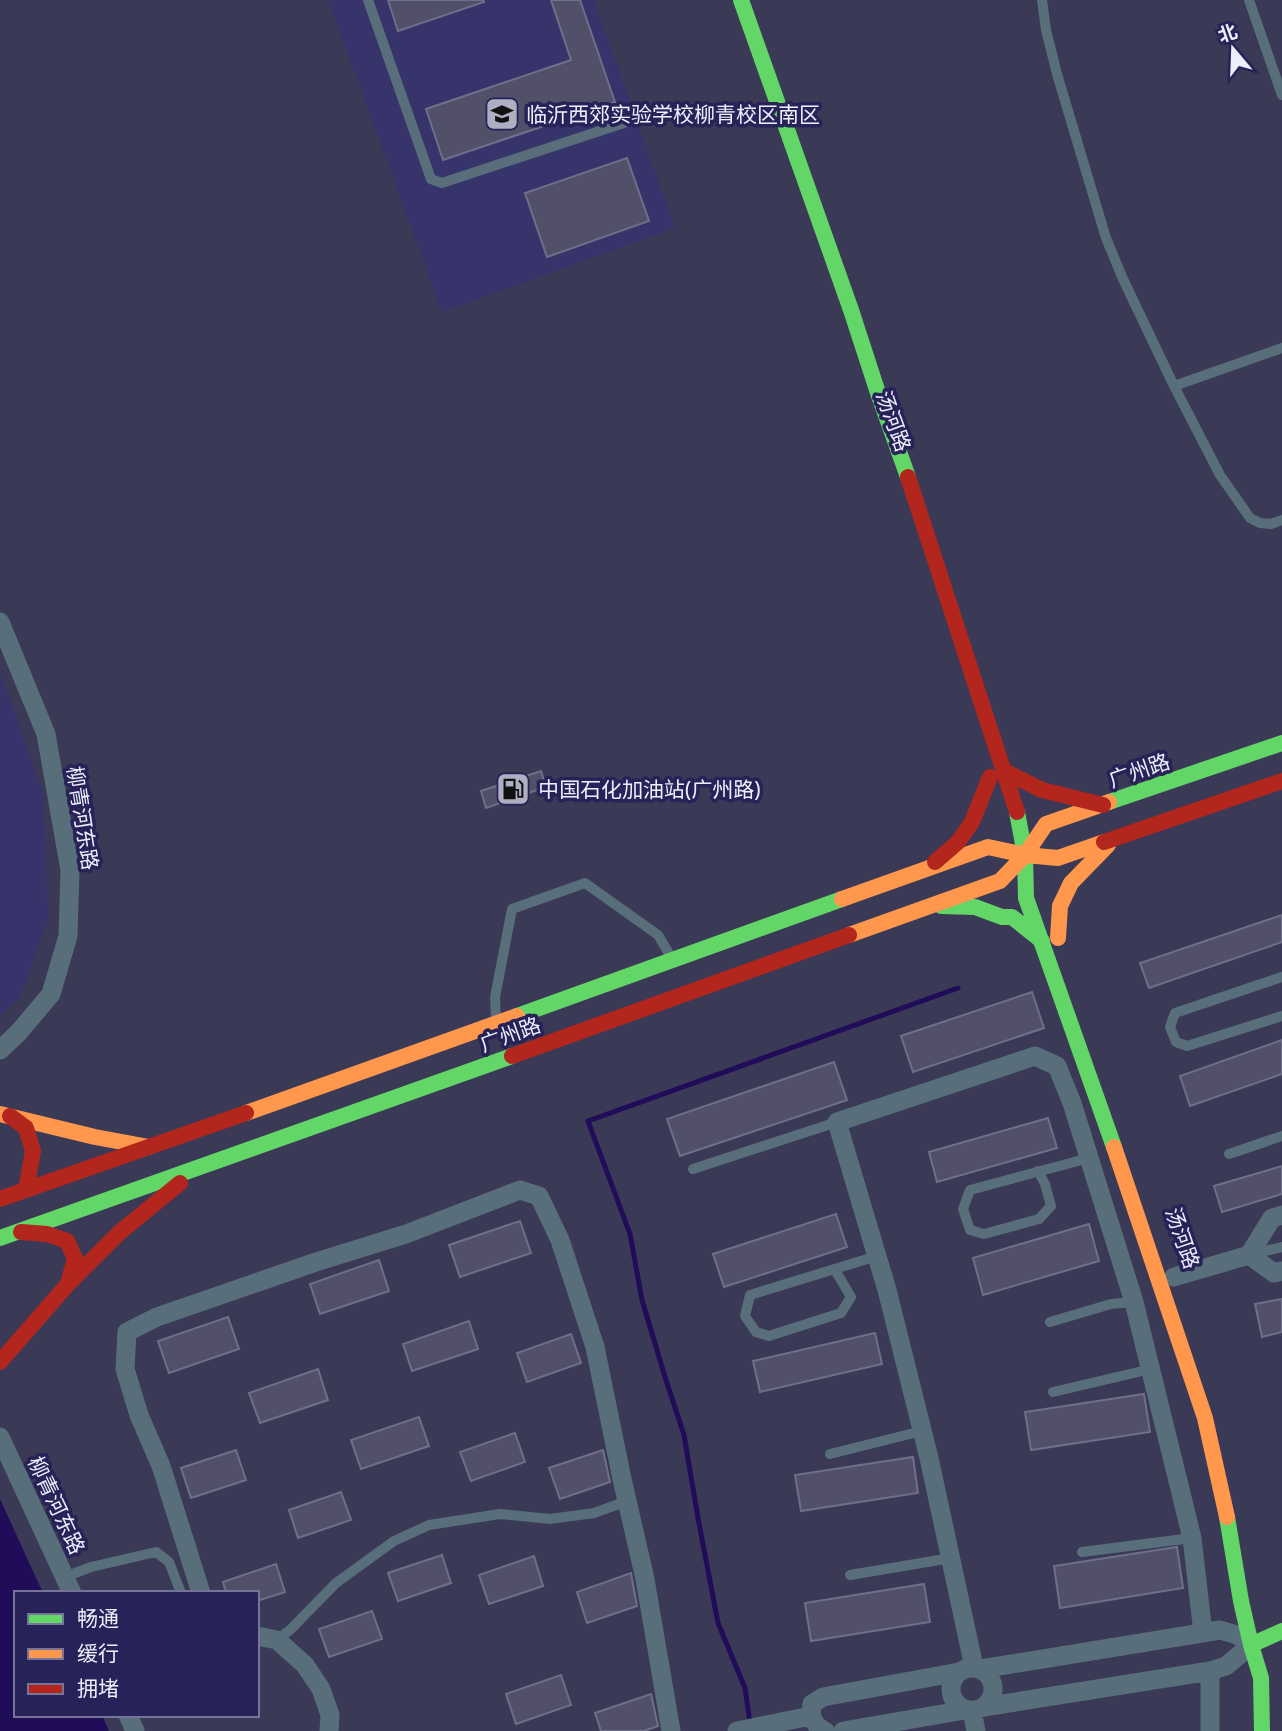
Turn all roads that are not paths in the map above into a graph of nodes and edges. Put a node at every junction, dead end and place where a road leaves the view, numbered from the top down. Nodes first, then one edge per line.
1 (368, 0) edge
2 (725, 0) edge
3 (741, 0) edge
4 (1042, 0) edge
5 (1249, 0) edge
6 (1282, 95) edge
7 (633, 120) dead end
8 (1282, 348) edge
9 (855, 374) dead end
10 (1174, 386) junction
11 (863, 398) dead end
12 (1282, 520) edge
13 (0, 622) edge
14 (970, 719) dead end
15 (1282, 743) edge
16 (982, 755) dead end
17 (997, 774) junction
18 (1282, 781) edge
19 (1103, 805) junction
20 (1115, 839) junction
21 (1025, 855) junction
22 (926, 869) junction
23 (932, 905) junction
24 (1054, 943) junction
25 (673, 960) junction
26 (1282, 977) edge
27 (1282, 1016) edge
28 (496, 1024) junction
29 (0, 1050) edge
30 (1118, 1113) dead end
31 (5, 1115) edge
32 (836, 1122) junction
33 (1282, 1136) edge
34 (150, 1147) junction
35 (1229, 1154) dead end
36 (1089, 1158) junction
37 (197, 1169) junction
38 (692, 1169) dead end
39 (1038, 1171) junction
40 (26, 1189) junction
41 (0, 1199) edge
42 (1282, 1215) edge
43 (17, 1232) junction
44 (0, 1238) edge
45 (1282, 1247) edge
46 (1250, 1255) junction
47 (877, 1256) junction
48 (835, 1270) junction
49 (1282, 1271) edge
50 (1174, 1277) junction
51 (68, 1284) junction
52 (1182, 1300) dead end
53 (1134, 1302) junction
54 (1051, 1322) dead end
55 (0, 1362) edge
56 (1151, 1369) junction
57 (1209, 1379) dead end
58 (1053, 1392) dead end
59 (922, 1431) junction
60 (0, 1437) edge
61 (830, 1454) dead end
62 (627, 1501) junction
63 (1192, 1538) junction
64 (1082, 1552) dead end
65 (951, 1558) junction
66 (850, 1576) dead end
67 (68, 1585) edge
68 (180, 1591) edge
69 (200, 1591) edge
70 (1282, 1631) edge
71 (1203, 1633) junction
72 (259, 1636) edge
73 (277, 1640) junction
74 (1251, 1645) junction
75 (1282, 1646) edge
76 (971, 1669) junction
77 (1210, 1671) junction
78 (974, 1709) junction
79 (811, 1716) junction
80 (329, 1731) edge
81 (671, 1731) edge
82 (737, 1731) edge
83 (825, 1731) edge
84 (843, 1731) edge
85 (976, 1731) edge
86 (1210, 1731) edge
87 (1262, 1731) edge

1 - 7 lane
2 - 9 main road, 汤河路
3 - 17 main road, 汤河路
4 - 10 lane
5 - 6 lane
8 - 10 lane
10 - 12 lane
11 - 14 main road, 汤河路
13 - 29 street, 柳青河东路
15 - 19 main road, 广州路
16 - 17 main road, 汤河路
17 - 19 main road
17 - 21 main road, 汤河路
17 - 22 main road
18 - 20 main road, 广州路
19 - 21 main road, 广州路
20 - 21 main road, 广州路
20 - 24 main road
21 - 22 main road, 广州路
21 - 23 main road, 广州路
21 - 24 main road, 汤河路
21 - 24 main road, 汤河路
22 - 25 main road, 广州路
23 - 24 main road
23 - 37 main road, 广州路
24 - 74 main road, 汤河路
25 - 28 main road, 广州路
25 - 28 lane
26 - 27 lane
28 - 34 main road, 广州路
30 - 50 main road, 汤河路
31 - 34 main road
31 - 40 main road
32 - 36 street
32 - 38 lane
32 - 47 street
33 - 35 lane
34 - 40 main road, 广州路
36 - 39 lane
36 - 53 street
37 - 43 main road, 广州路
37 - 51 main road
39 - 39 lane
40 - 41 main road, 广州路
42 - 46 street
43 - 44 main road, 广州路
43 - 51 main road
45 - 46 lane
46 - 49 street
46 - 50 street
47 - 48 lane
47 - 59 street
48 - 48 lane
50 - 52 main road, 汤河路
51 - 55 main road
53 - 54 lane
53 - 56 street
56 - 58 lane
56 - 63 street
57 - 74 main road, 汤河路
59 - 61 lane
59 - 65 street
60 - 67 street, 柳青河东路
62 - 69 street
62 - 73 lane
62 - 81 street
63 - 64 lane
63 - 71 street
65 - 66 lane
65 - 76 street
67 - 68 lane
70 - 74 main road
71 - 74 street
71 - 76 street
72 - 73 street
73 - 80 street
74 - 75 main road
74 - 77 street
74 - 87 main road, 汤河路
76 - 78 street
76 - 78 street
76 - 79 street
77 - 78 street
77 - 86 street
78 - 84 street
78 - 85 street
79 - 82 street
79 - 83 street

